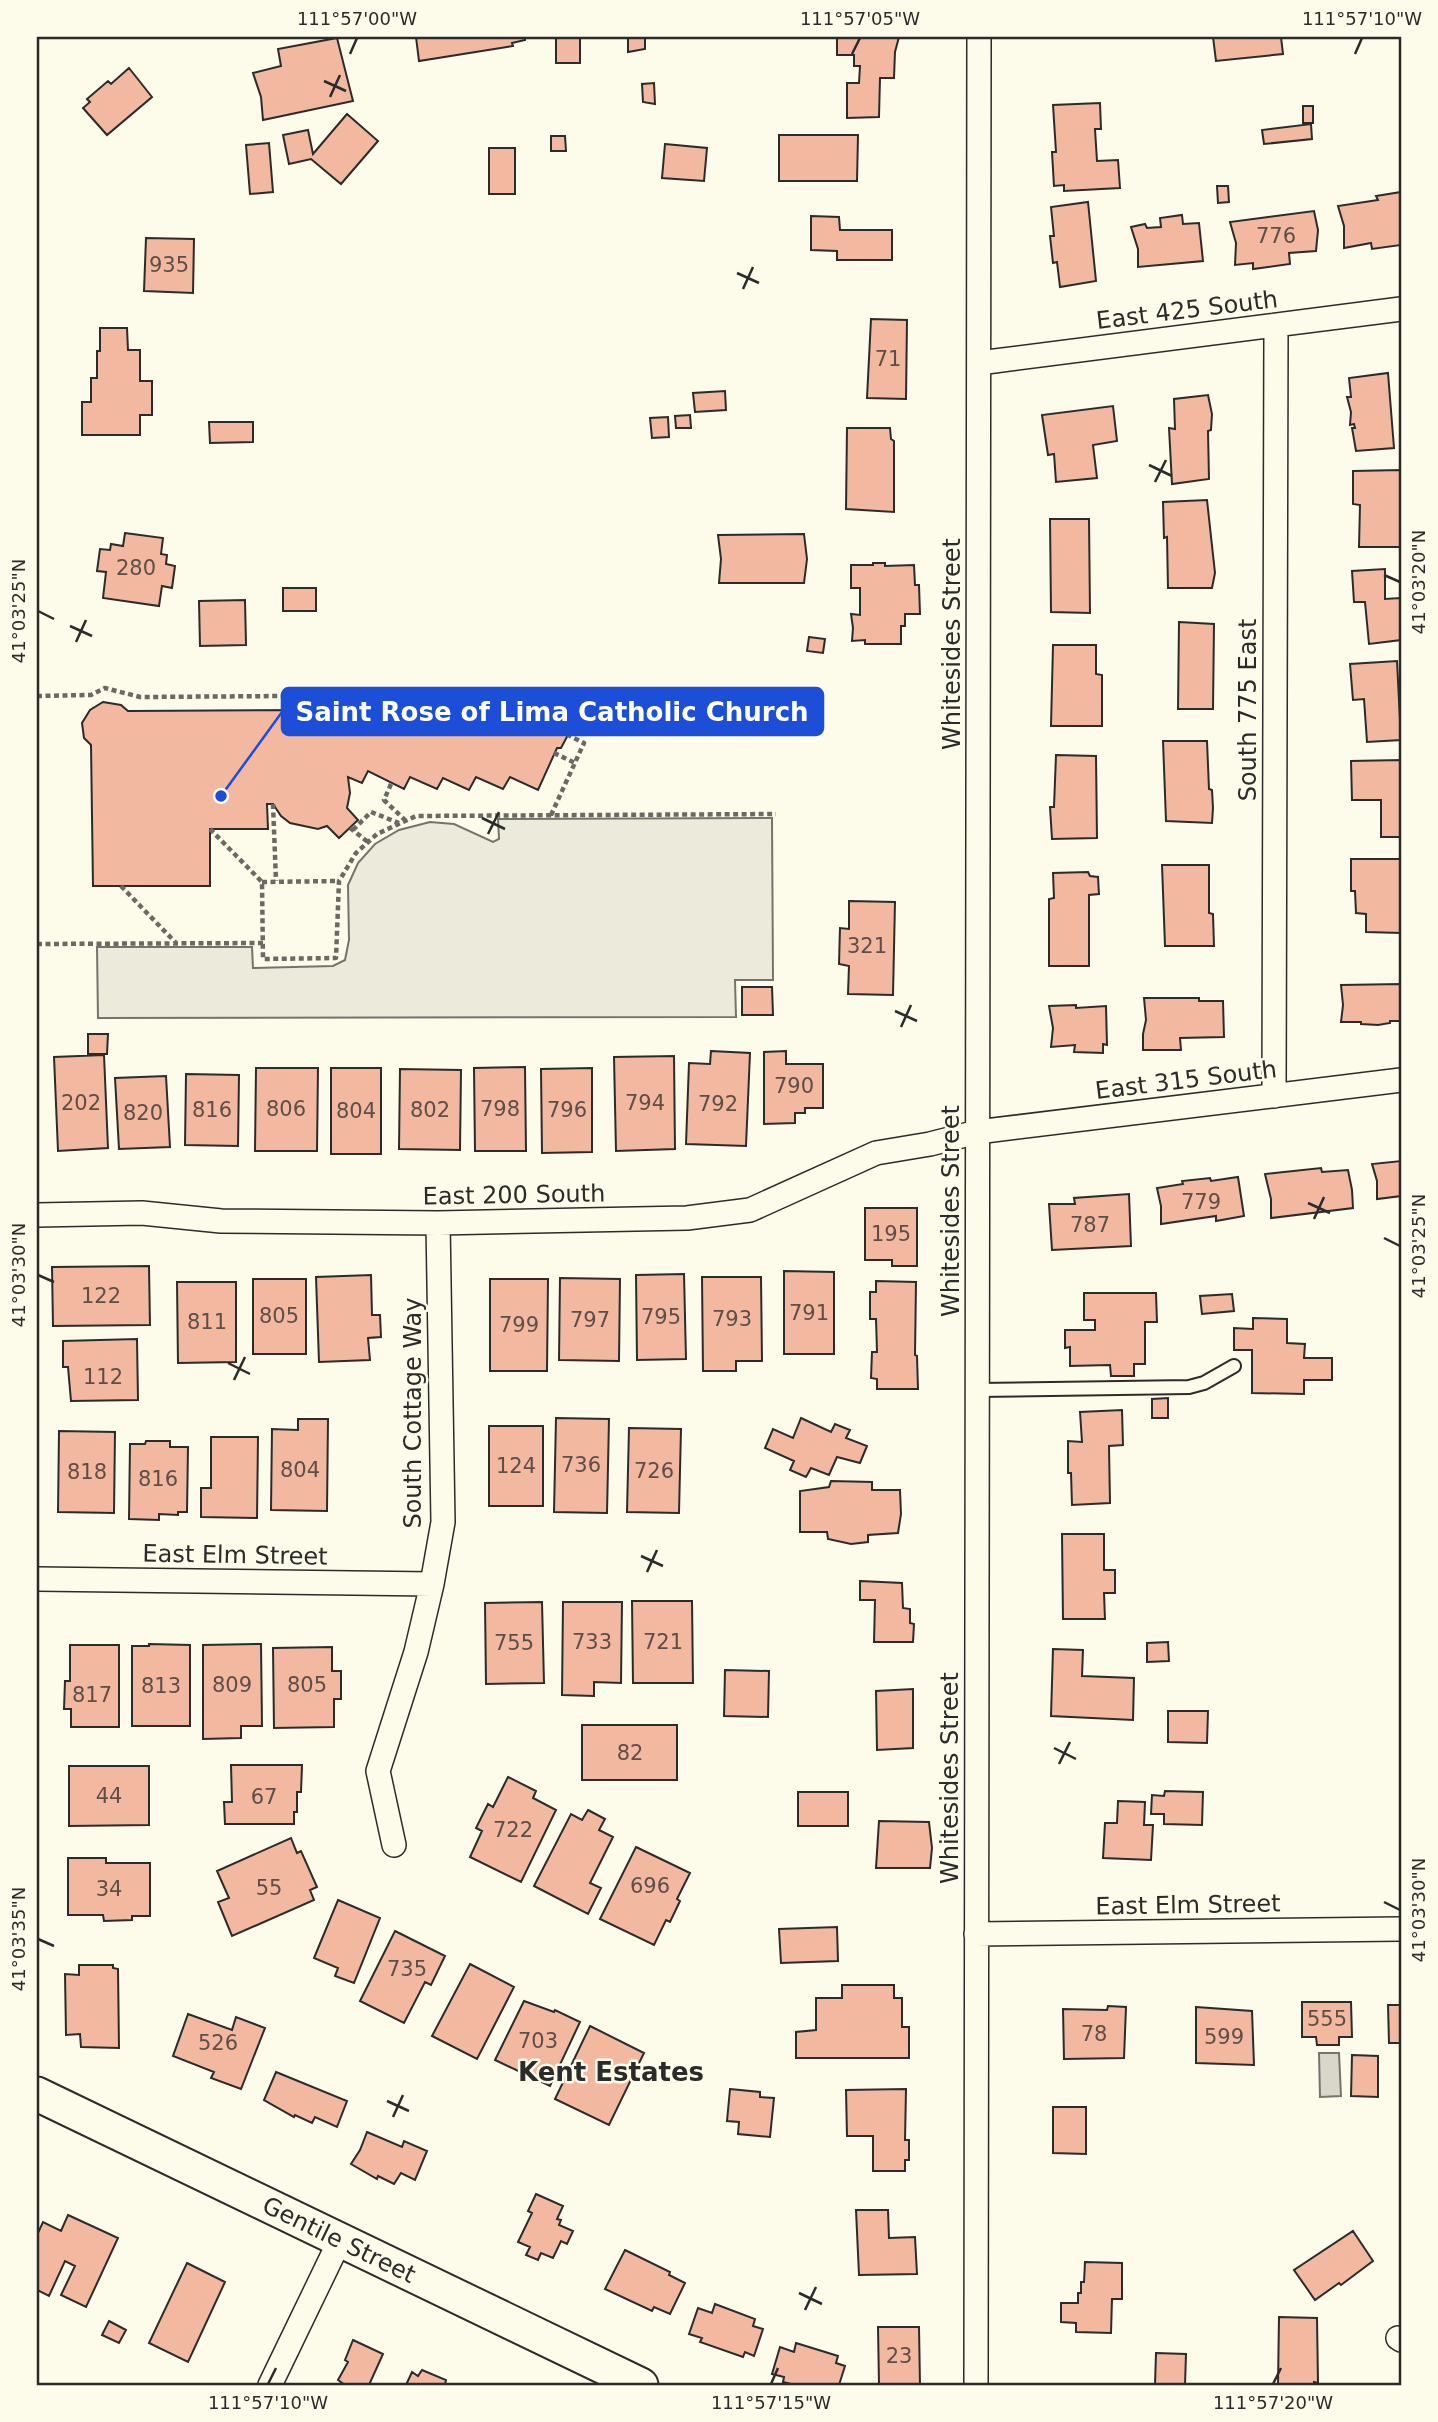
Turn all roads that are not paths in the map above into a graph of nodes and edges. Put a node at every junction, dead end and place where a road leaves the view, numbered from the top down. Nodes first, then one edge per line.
1 (979, 37) edge
2 (1401, 309) edge
3 (1276, 325) junction
4 (979, 363) junction
5 (1401, 1080) edge
6 (1274, 1096) junction
7 (977, 1132) junction
8 (37, 1215) edge
9 (438, 1223) junction
10 (1234, 1366) dead end
11 (977, 1390) junction
12 (37, 1579) edge
13 (432, 1584) junction
14 (394, 1845) dead end
15 (1401, 1929) edge
16 (976, 1934) junction
17 (37, 2094) edge
18 (340, 2240) junction
19 (270, 2385) edge
20 (641, 2385) edge
21 (976, 2385) edge

1 - 4 street, Whitesides Street
2 - 3 street, East 425 South
3 - 4 street, East 425 South
3 - 6 street, South 775 East
4 - 7 street, Whitesides Street
5 - 6 street, East 315 South
6 - 7 street, East 315 South
7 - 9 street, East 200 South
7 - 11 street, Whitesides Street
8 - 9 street, East 200 South
9 - 13 street, South Cottage Way
10 - 11 lane
11 - 16 street, Whitesides Street
12 - 13 street, East Elm Street
13 - 14 street, South Cottage Way
15 - 16 street, East Elm Street
16 - 21 street, Whitesides Street
17 - 18 main road, Gentile Street
18 - 19 street
18 - 20 main road, Gentile Street

